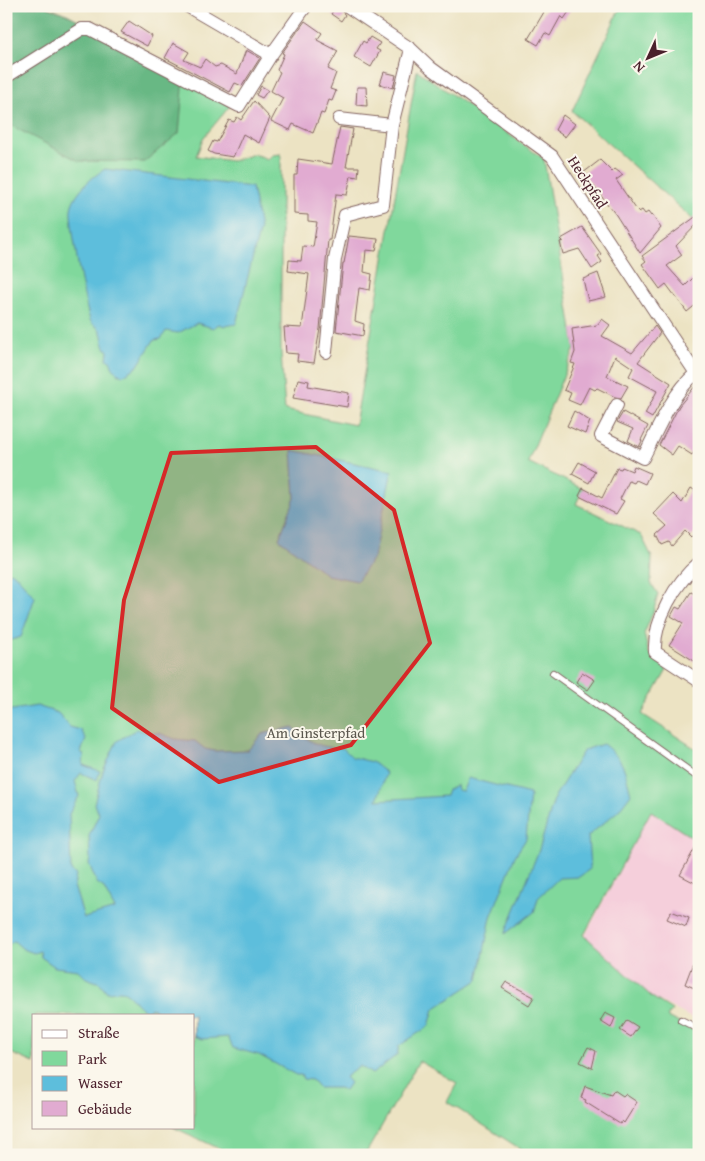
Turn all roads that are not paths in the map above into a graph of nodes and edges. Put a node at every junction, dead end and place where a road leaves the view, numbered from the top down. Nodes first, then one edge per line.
1 (187, 6) edge
2 (306, 6) edge
3 (347, 6) edge
4 (411, 49) junction
5 (271, 55) junction
6 (6, 77) edge
7 (339, 119) dead end
8 (392, 125) junction
9 (326, 352) dead end
10 (697, 376) edge
11 (617, 405) dead end
12 (699, 562) edge
13 (553, 673) dead end
14 (699, 681) edge
15 (699, 778) edge
16 (681, 1020) dead end
17 (699, 1029) edge

1 - 5 street
2 - 5 street
3 - 4 street, Heckpfad
4 - 8 street
4 - 10 street, Heckpfad
5 - 6 street
7 - 8 street
8 - 9 street
10 - 11 street, Heckpfad
12 - 14 street
13 - 15 lane
16 - 17 lane

